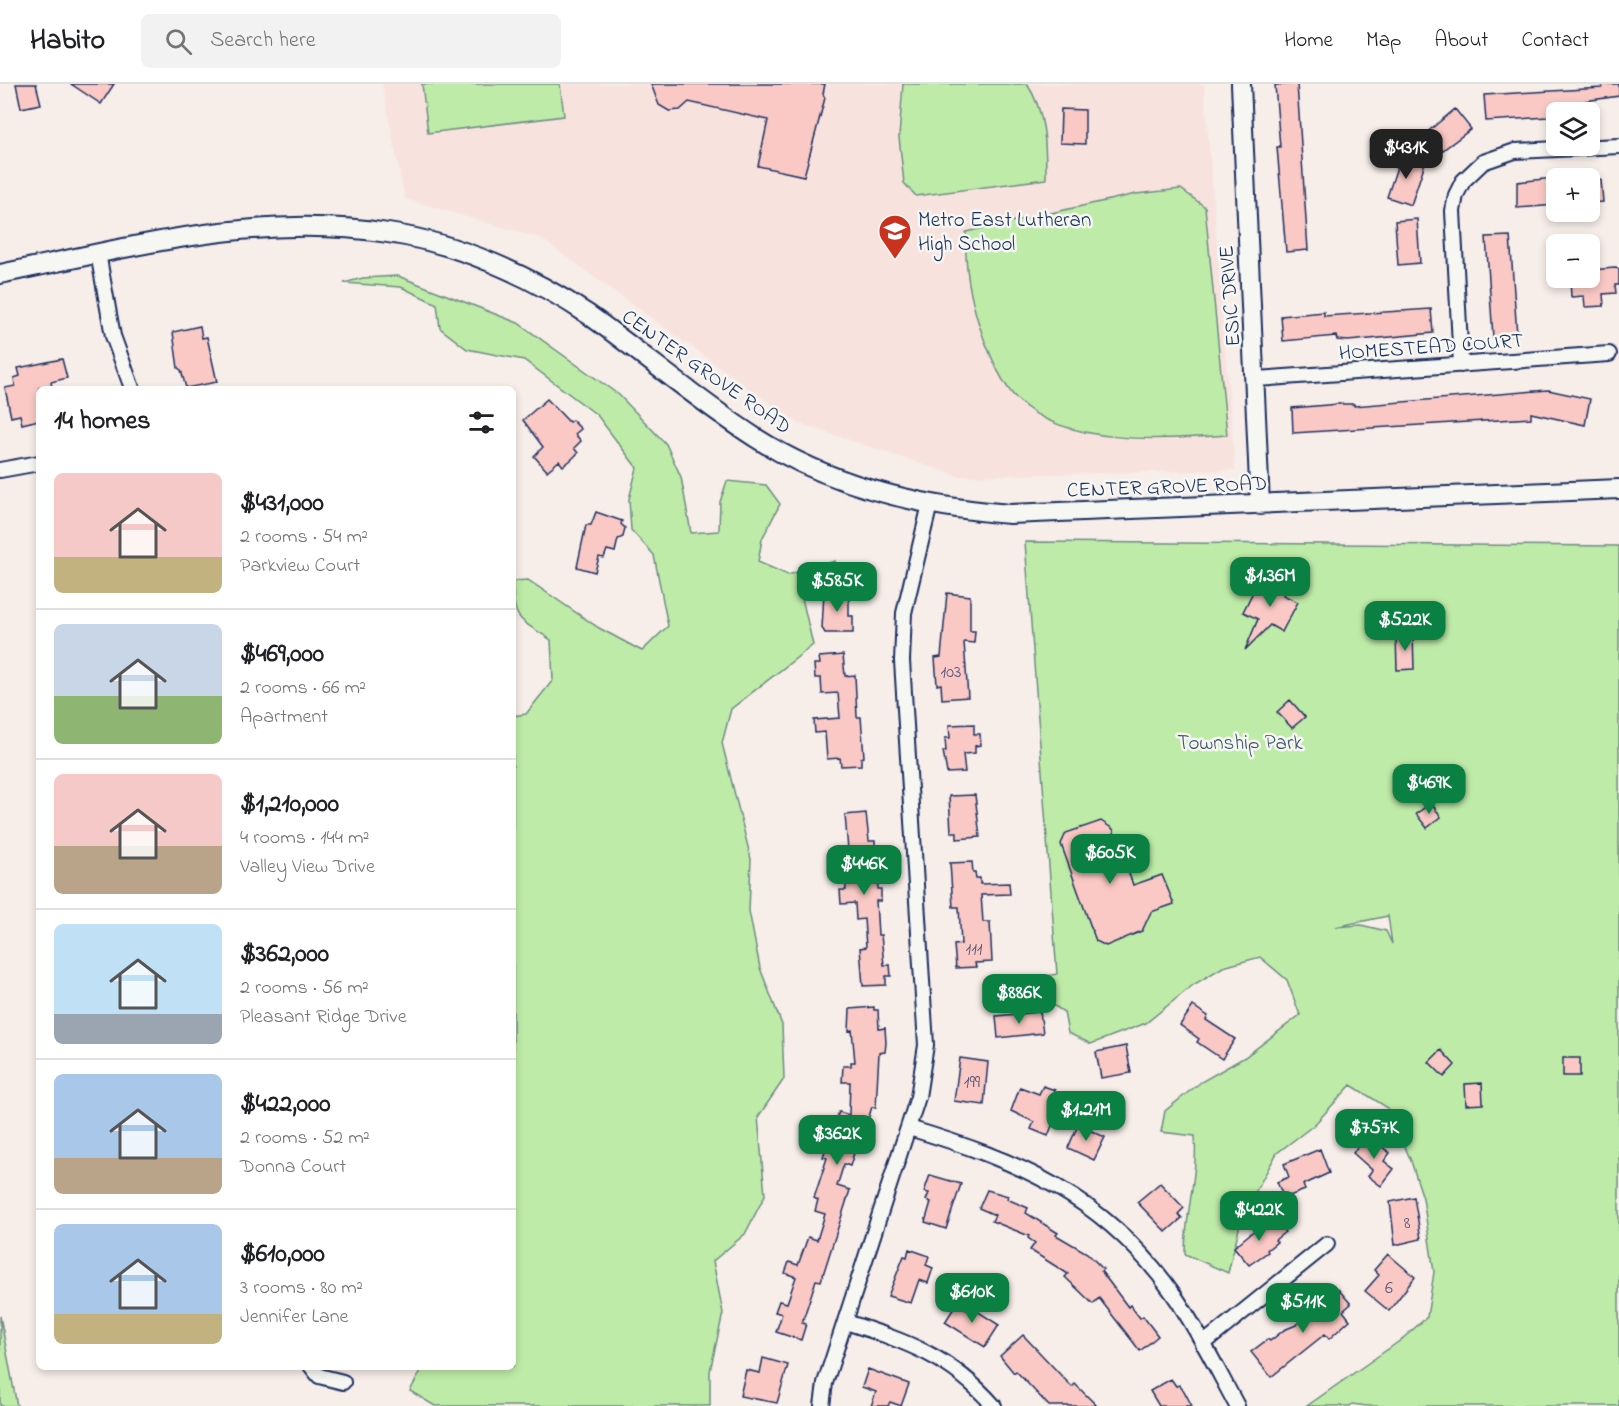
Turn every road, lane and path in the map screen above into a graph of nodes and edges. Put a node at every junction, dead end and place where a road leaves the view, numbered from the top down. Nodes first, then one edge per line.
1 (1242, 84) edge
2 (1619, 146) edge
3 (98, 254) junction
4 (0, 274) edge
5 (1609, 354) dead end
6 (1461, 365) junction
7 (1257, 380) junction
8 (131, 386) edge
9 (36, 464) edge
10 (0, 470) edge
11 (1619, 489) edge
12 (930, 504) junction
13 (1260, 505) junction
14 (909, 1128) junction
15 (1327, 1244) dead end
16 (846, 1322) junction
17 (1203, 1344) junction
18 (315, 1370) edge
19 (343, 1382) dead end
20 (822, 1406) edge
21 (994, 1406) edge
22 (1237, 1406) edge

1 - 7 street, ESIC DRIVE
2 - 6 street
3 - 4 street, CENTER GROVE ROAD
3 - 8 street
3 - 12 street, CENTER GROVE ROAD
5 - 6 street, HOMESTEAD COURT
6 - 7 street, HOMESTEAD COURT
7 - 13 street, ESIC DRIVE
9 - 10 street
11 - 13 street, CENTER GROVE ROAD
12 - 13 street, CENTER GROVE ROAD
12 - 14 street
14 - 16 street
14 - 17 street
15 - 17 street
16 - 20 street
16 - 21 street
17 - 22 street
18 - 19 street

